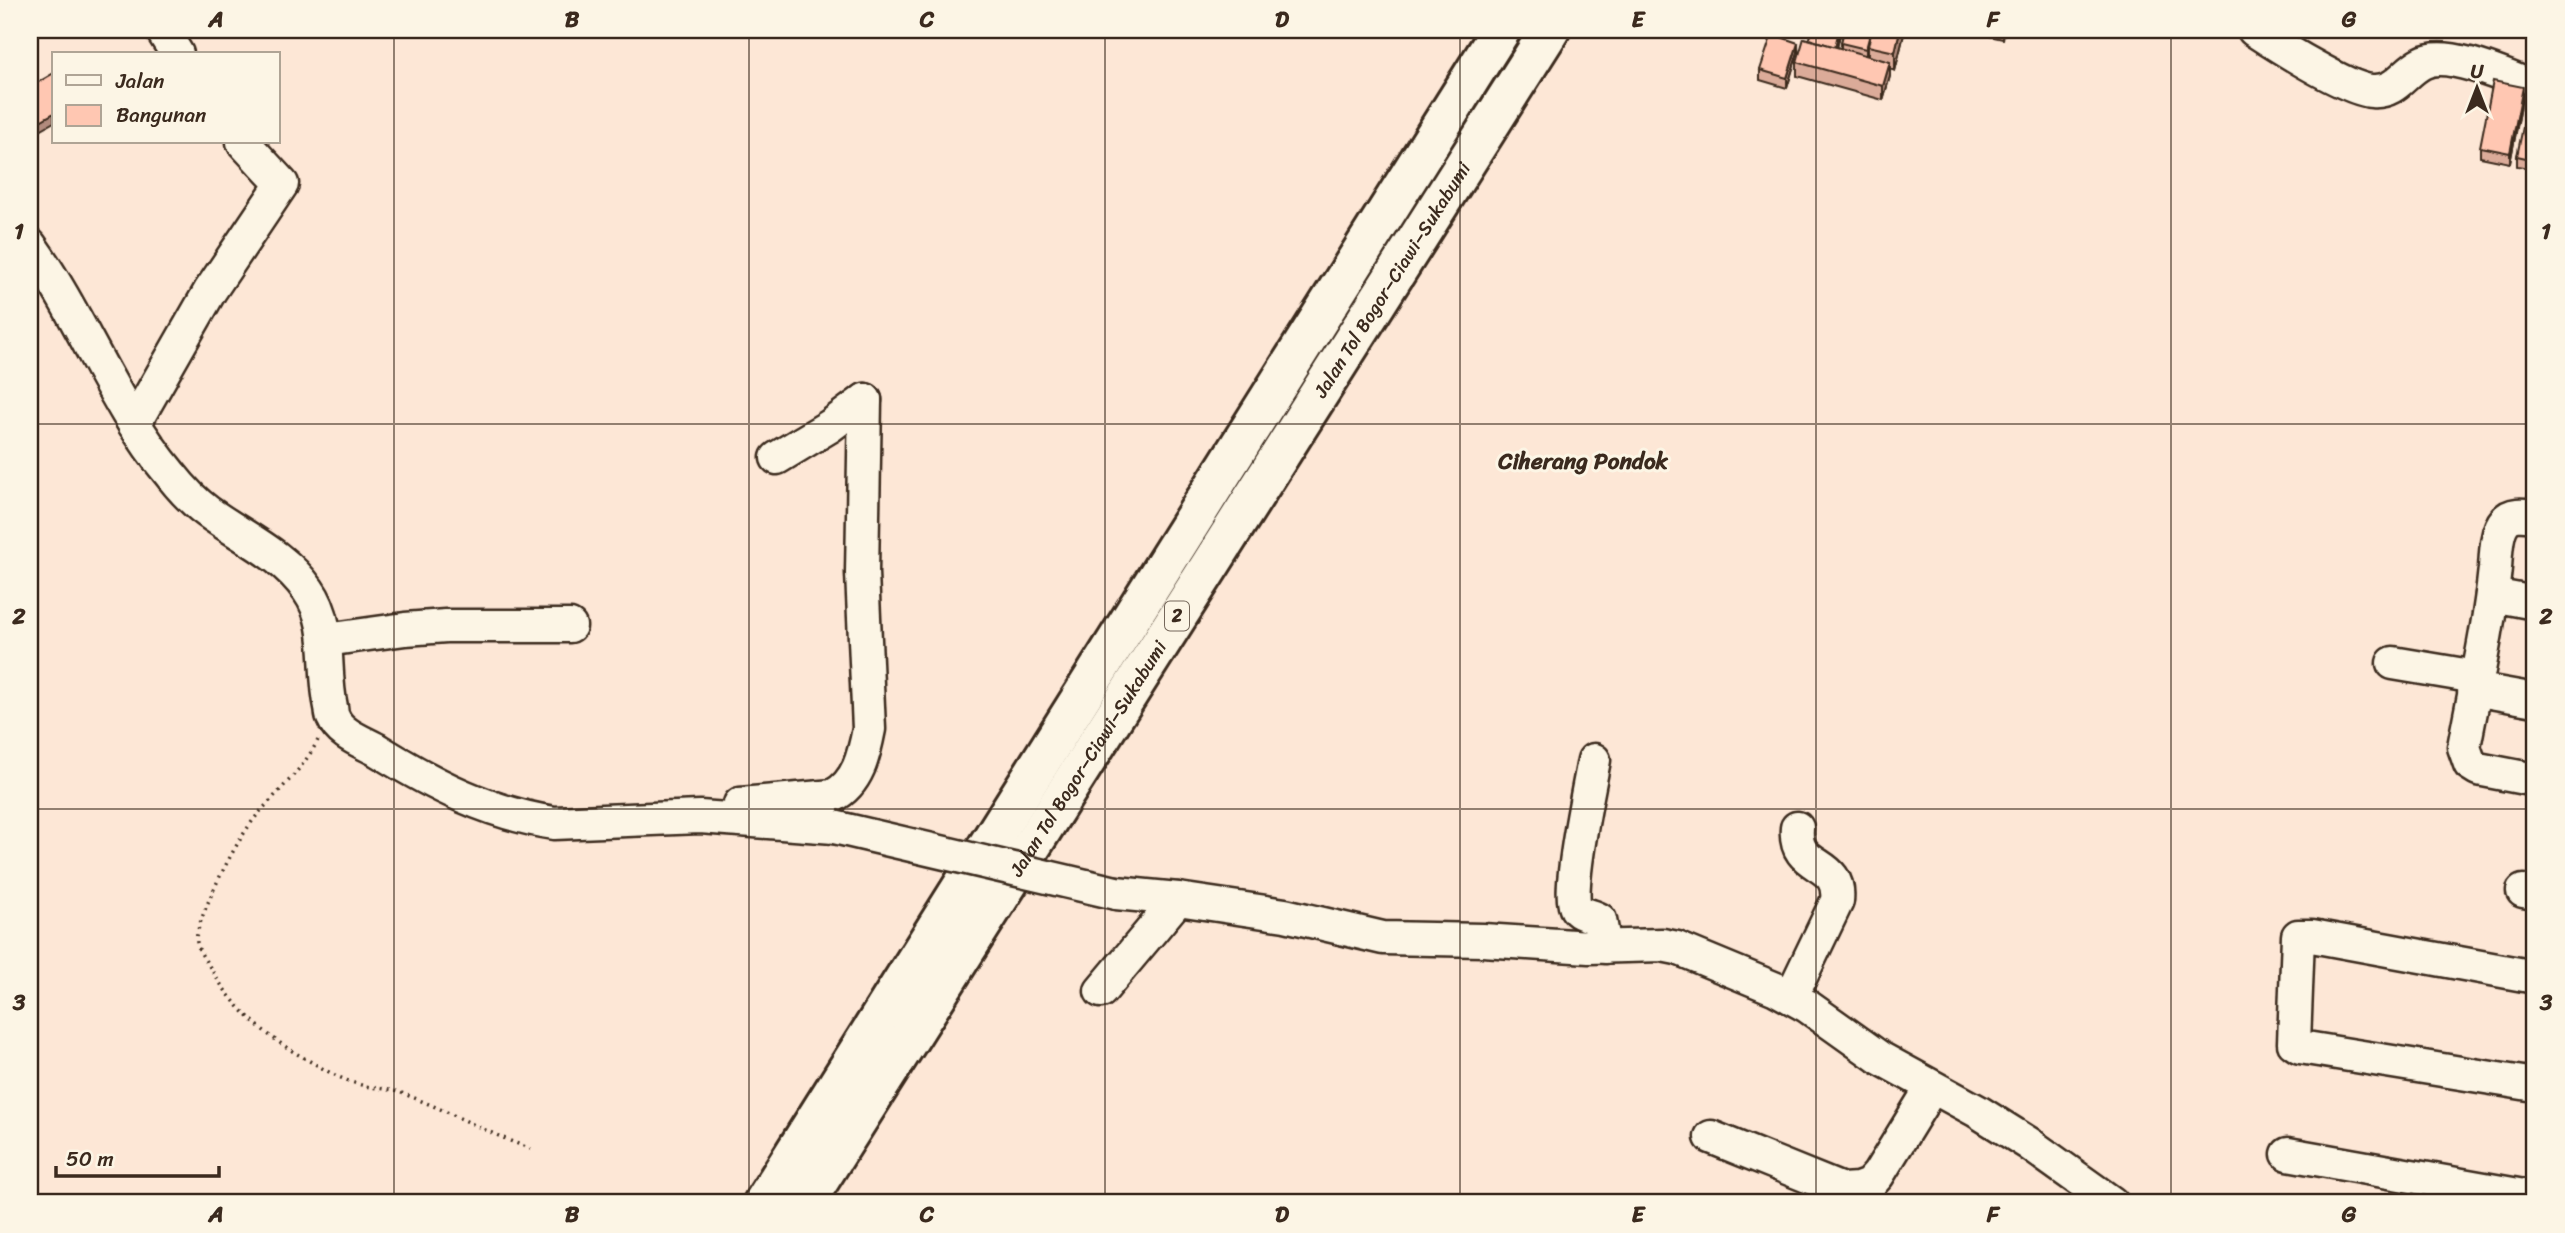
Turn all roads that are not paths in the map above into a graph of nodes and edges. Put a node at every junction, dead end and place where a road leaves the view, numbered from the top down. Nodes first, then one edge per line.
1 (162, 30) edge
2 (1501, 30) edge
3 (1550, 30) edge
4 (2254, 30) edge
5 (176, 52) edge
6 (2535, 88) edge
7 (245, 144) edge
8 (30, 246) edge
9 (134, 424) junction
10 (777, 458) dead end
11 (2535, 516) edge
12 (2492, 595) junction
13 (2535, 603) edge
14 (570, 626) dead end
15 (326, 640) junction
16 (2393, 663) dead end
17 (2475, 683) junction
18 (2535, 699) edge
19 (1594, 760) dead end
20 (2535, 779) edge
21 (701, 817) junction
22 (1797, 828) dead end
23 (1178, 899) junction
24 (1605, 947) junction
25 (2535, 977) edge
26 (1101, 991) dead end
27 (1791, 997) junction
28 (2535, 1085) edge
29 (1932, 1087) junction
30 (1711, 1137) dead end
31 (2288, 1154) dead end
32 (2535, 1198) edge
33 (763, 1203) edge
34 (804, 1203) edge
35 (2112, 1203) edge

1 - 5 street
2 - 33 highway, Jalan Tol Bogor–Ciawi–Sukabumi / 2
3 - 34 highway, Jalan Tol Bogor–Ciawi–Sukabumi / 2
4 - 6 street
7 - 9 street
8 - 9 street
9 - 15 street
10 - 21 street
11 - 12 street
12 - 13 street
12 - 17 street
14 - 15 street
15 - 21 street
16 - 17 street
17 - 18 street
17 - 20 street
19 - 24 street
21 - 23 street, bridge
22 - 27 street
23 - 24 street
23 - 26 street
24 - 27 street
25 - 28 street
27 - 29 street
29 - 30 street
29 - 35 street
31 - 32 street

